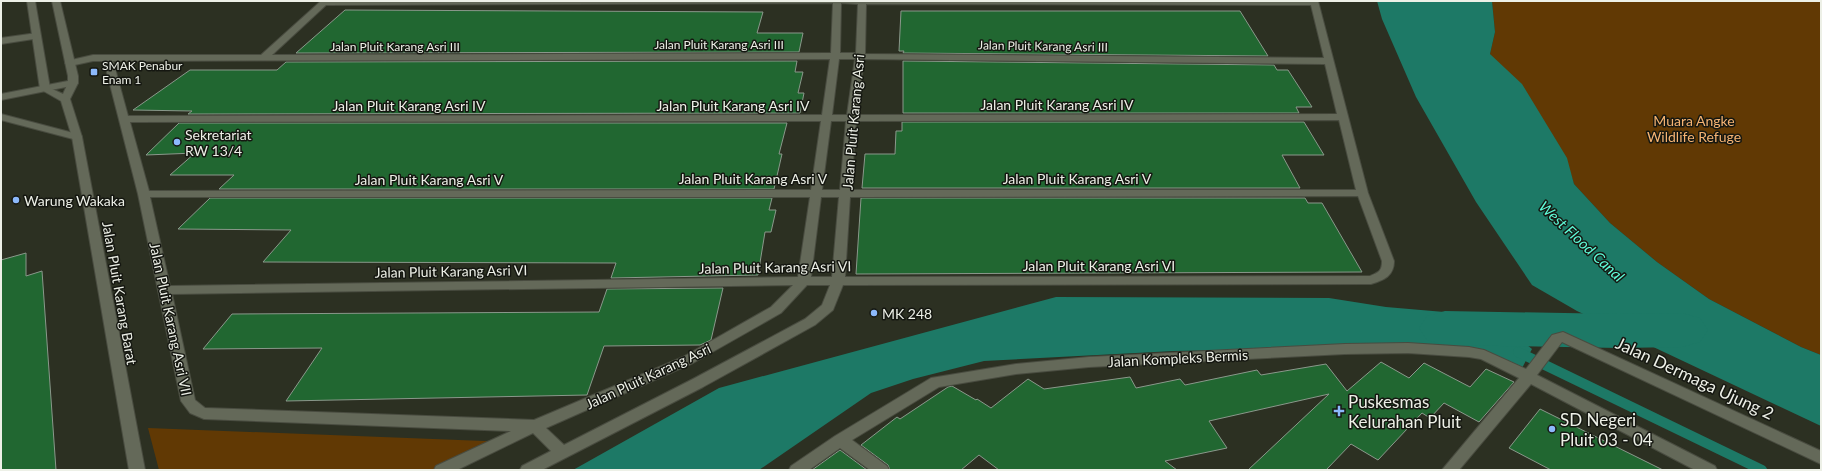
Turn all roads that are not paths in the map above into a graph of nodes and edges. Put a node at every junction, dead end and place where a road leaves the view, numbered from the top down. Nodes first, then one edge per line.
1 (31, 1) edge
2 (56, 1) edge
3 (837, 1) edge
4 (862, 1) edge
5 (324, 2) edge
6 (1314, 2) edge
7 (37, 36) junction
8 (1, 41) edge
9 (835, 56) junction
10 (860, 56) junction
11 (108, 58) junction
12 (263, 58) junction
13 (1329, 61) junction
14 (70, 63) junction
15 (73, 83) junction
16 (45, 89) junction
17 (1, 97) edge
18 (65, 99) junction
19 (1, 116) edge
20 (1343, 117) junction
21 (124, 119) junction
22 (826, 119) junction
23 (851, 119) junction
24 (77, 137) junction
25 (815, 193) junction
26 (846, 193) junction
27 (1362, 193) junction
28 (144, 194) junction
29 (804, 281) junction
30 (838, 281) junction
31 (166, 290) junction
32 (1531, 373) junction
33 (535, 426) junction
34 (840, 440) junction
35 (562, 453) junction
36 (1821, 458) edge
37 (137, 470) edge
38 (442, 470) edge
39 (528, 470) edge
40 (797, 470) edge
41 (881, 470) edge
42 (1450, 470) edge
43 (1709, 470) edge

1 - 7 street
2 - 14 street
3 - 4 street
3 - 5 street
3 - 9 street, Jalan Pluit Karang Asri
4 - 6 street
4 - 10 street, Jalan Pluit Karang Asri
5 - 12 street
6 - 13 street
7 - 8 street
7 - 16 street
9 - 10 street, Jalan Pluit Karang Asri III
9 - 12 street, Jalan Pluit Karang Asri III
9 - 22 street, Jalan Pluit Karang Asri
10 - 13 street, Jalan Pluit Karang Asri III
10 - 23 street, Jalan Pluit Karang Asri
11 - 12 street, Jalan Pluit Karang Asri III
11 - 14 street
11 - 21 street, Jalan Pluit Karang Asri VII
13 - 20 street
14 - 15 street
15 - 16 street
15 - 18 street
16 - 17 street
16 - 18 street
18 - 24 street, Jalan Pluit Karang Barat
19 - 24 street
20 - 23 street, Jalan Pluit Karang Asri IV
20 - 27 street
21 - 22 street, Jalan Pluit Karang Asri IV
21 - 28 street, Jalan Pluit Karang Asri VII
22 - 23 street, Jalan Pluit Karang Asri IV
22 - 25 street, Jalan Pluit Karang Asri
23 - 26 street, Jalan Pluit Karang Asri
24 - 37 street, Jalan Pluit Karang Barat
25 - 26 street, Jalan Pluit Karang Asri V
25 - 28 street, Jalan Pluit Karang Asri V
25 - 29 street, Jalan Pluit Karang Asri
26 - 27 street, Jalan Pluit Karang Asri V
26 - 30 street, Jalan Pluit Karang Asri
27 - 30 street, Jalan Pluit Karang Asri VI
28 - 31 street, Jalan Pluit Karang Asri VII
29 - 30 street, Jalan Pluit Karang Asri VI
29 - 31 street, Jalan Pluit Karang Asri VI
29 - 33 street, Jalan Pluit Karang Asri
30 - 35 street, Jalan Pluit Karang Asri
31 - 33 street, Jalan Pluit Karang Asri VII
32 - 34 street, Jalan Kompleks Bermis
32 - 36 street, Jalan Dermaga Ujung 2
32 - 42 street
32 - 43 street, Jalan Kompleks Bermis
33 - 35 street
33 - 38 street, Jalan Pluit Karang Asri
34 - 40 street, Jalan Kompleks Bermis
34 - 41 street
35 - 39 street, Jalan Pluit Karang Asri

